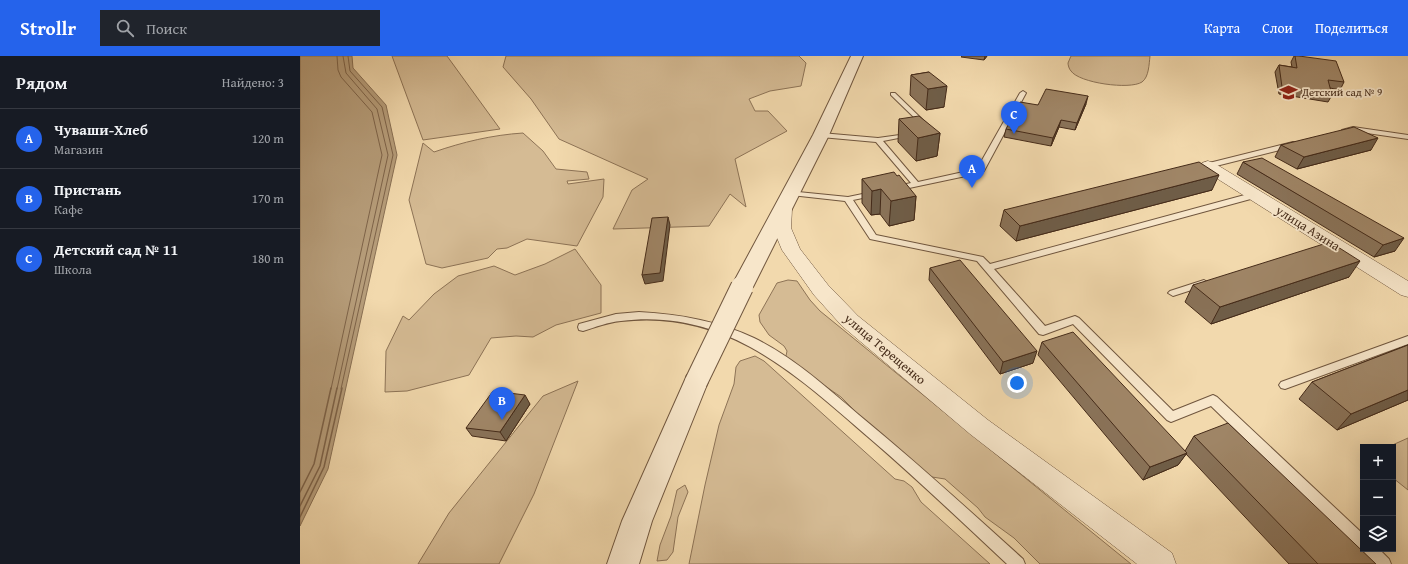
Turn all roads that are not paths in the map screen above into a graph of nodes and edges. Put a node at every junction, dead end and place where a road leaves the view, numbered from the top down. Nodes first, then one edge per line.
1 (857, 56) edge
2 (1023, 93) dead end
3 (893, 94) dead end
4 (1337, 132) edge
5 (821, 135) junction
6 (1408, 137) edge
7 (878, 140) junction
8 (1299, 142) edge
9 (1208, 166) joint
10 (916, 184) junction
11 (1255, 195) junction
12 (848, 199) junction
13 (787, 201) junction
14 (987, 268) junction
15 (1210, 282) edge
16 (1408, 290) edge
17 (1173, 292) dead end
18 (583, 327) dead end
19 (1408, 340) edge
20 (1285, 385) dead end
21 (1360, 541) edge
22 (1372, 552) edge
23 (623, 564) edge
24 (1018, 564) edge
25 (1161, 564) edge
26 (1384, 564) edge

1 - 5 street, улица Терещенко
2 - 10 lane
3 - 7 lane
4 - 6 lane
5 - 7 lane
5 - 13 street, улица Терещенко
7 - 10 lane
8 - 9 lane
9 - 11 street, улица Азина
10 - 12 lane
11 - 14 lane
11 - 16 street, улица Азина
12 - 13 lane
12 - 14 lane
13 - 23 street, bridge
13 - 25 street, улица Терещенко
14 - 21 lane
15 - 17 lane
18 - 24 lane
19 - 20 lane
22 - 26 lane

